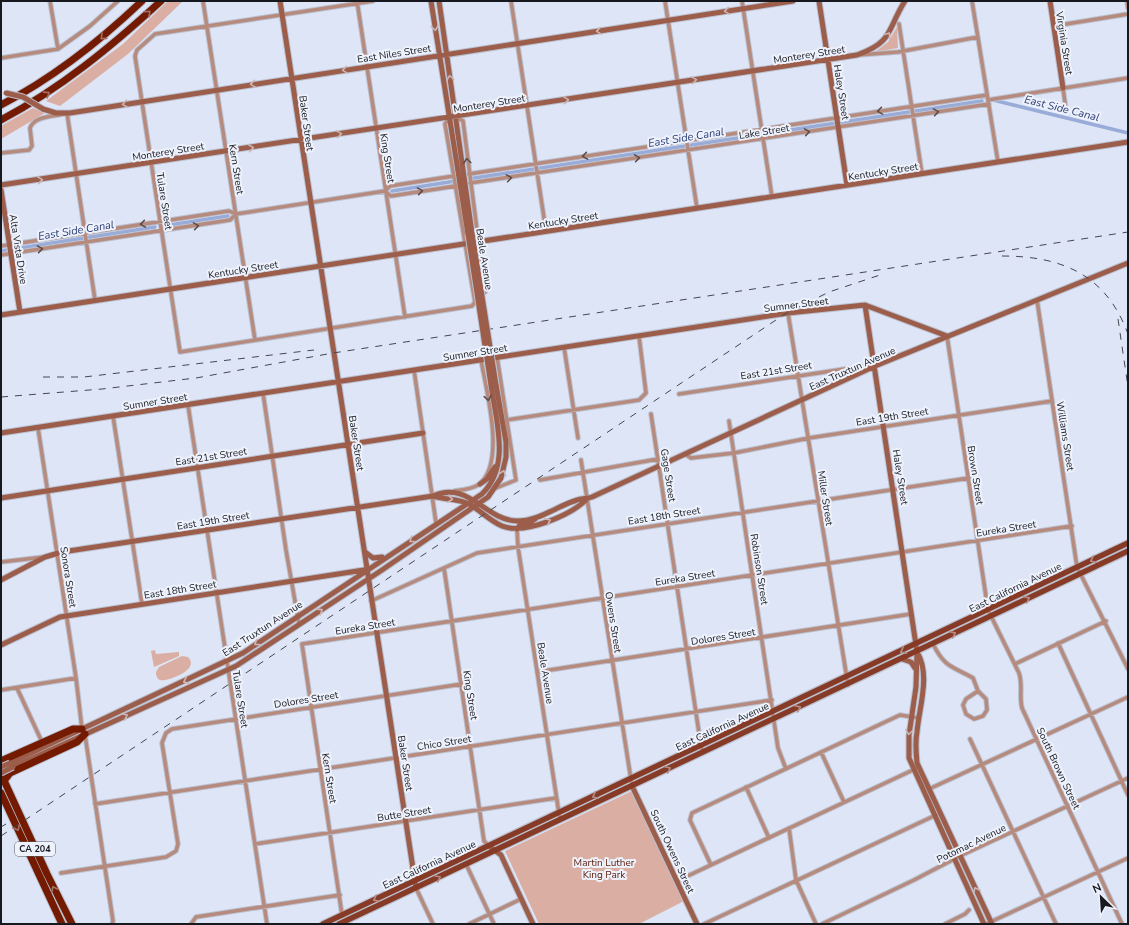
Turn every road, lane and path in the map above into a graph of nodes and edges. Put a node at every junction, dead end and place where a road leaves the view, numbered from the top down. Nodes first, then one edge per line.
1 (50, 1) edge
2 (118, 1) edge
3 (142, 1) edge
4 (160, 1) edge
5 (203, 1) edge
6 (280, 1) edge
7 (374, 1) edge
8 (431, 1) edge
9 (439, 1) edge
10 (511, 1) edge
11 (665, 1) edge
12 (742, 1) edge
13 (793, 1) edge
14 (819, 1) edge
15 (905, 1) edge
16 (972, 1) edge
17 (1050, 1) edge
18 (1127, 1) edge
19 (357, 2) edge
20 (1128, 8) edge
21 (743, 9) junction
22 (1128, 14) edge
23 (282, 15) junction
24 (668, 20) junction
25 (900, 24) dead end
26 (1054, 26) junction
27 (207, 27) junction
28 (978, 37) junction
29 (518, 43) junction
30 (903, 49) junction
31 (58, 50) junction
32 (447, 53) junction
33 (439, 55) junction
34 (857, 55) junction
35 (1, 58) edge
36 (828, 60) junction
37 (367, 66) junction
38 (753, 71) junction
39 (292, 78) junction
40 (1128, 78) edge
41 (678, 83) junction
42 (1063, 88) junction
43 (216, 89) junction
44 (4, 93) edge
45 (987, 95) junction
46 (988, 100) junction
47 (141, 101) junction
48 (989, 104) junction
49 (1, 106) edge
50 (527, 106) junction
51 (912, 107) junction
52 (1066, 110) dead end
53 (67, 113) junction
54 (471, 114) junction
55 (913, 115) junction
56 (456, 117) junction
57 (449, 118) junction
58 (837, 118) junction
59 (1, 120) edge
60 (435, 120) junction
61 (463, 121) junction
62 (445, 124) junction
63 (838, 127) junction
64 (376, 129) junction
65 (762, 129) junction
66 (763, 139) junction
67 (301, 140) junction
68 (686, 141) junction
69 (1128, 142) edge
70 (688, 150) junction
71 (226, 151) junction
72 (1, 153) edge
73 (998, 162) junction
74 (151, 163) junction
75 (536, 164) junction
76 (538, 173) junction
77 (76, 174) junction
78 (469, 174) junction
79 (922, 174) junction
80 (454, 176) junction
81 (470, 184) junction
82 (1, 185) edge
83 (847, 185) junction
84 (456, 186) junction
85 (1, 190) edge
86 (385, 191) junction
87 (772, 197) junction
88 (310, 202) junction
89 (697, 208) junction
90 (236, 214) junction
91 (160, 221) junction
92 (161, 231) junction
93 (546, 231) junction
94 (85, 233) junction
95 (470, 234) junction
96 (87, 242) junction
97 (479, 242) junction
98 (9, 244) junction
99 (465, 244) junction
100 (1, 246) edge
101 (11, 254) junction
102 (395, 254) junction
103 (1, 255) edge
104 (1128, 263) edge
105 (321, 266) junction
106 (245, 277) junction
107 (170, 289) junction
108 (473, 294) junction
109 (95, 300) junction
110 (1037, 300) junction
111 (865, 305) junction
112 (20, 312) junction
113 (788, 313) junction
114 (1, 315) edge
115 (405, 317) junction
116 (330, 328) junction
117 (639, 336) junction
118 (947, 336) junction
119 (255, 340) junction
120 (564, 347) junction
121 (497, 357) junction
122 (481, 360) junction
123 (875, 366) junction
124 (414, 370) junction
125 (799, 376) junction
126 (338, 382) junction
127 (494, 385) junction
128 (263, 393) junction
129 (679, 394) dead end
130 (803, 399) junction
131 (1052, 401) junction
132 (188, 405) junction
133 (574, 410) junction
134 (651, 414) dead end
135 (959, 415) junction
136 (113, 416) junction
137 (507, 420) junction
138 (729, 421) dead end
139 (884, 427) junction
140 (38, 428) junction
141 (731, 432) junction
142 (1, 433) edge
143 (423, 433) junction
144 (578, 438) dead end
145 (809, 438) junction
146 (348, 444) junction
147 (734, 452) junction
148 (685, 454) junction
149 (272, 456) junction
150 (658, 459) junction
151 (581, 460) dead end
152 (499, 461) junction
153 (659, 466) junction
154 (198, 468) junction
155 (583, 471) junction
156 (969, 478) junction
157 (122, 479) junction
158 (540, 480) dead end
159 (480, 484) junction
160 (496, 488) junction
161 (894, 489) junction
162 (47, 490) junction
163 (450, 492) junction
164 (433, 496) junction
165 (1, 498) edge
166 (474, 499) junction
167 (587, 499) junction
168 (818, 501) junction
169 (468, 503) junction
170 (480, 504) junction
171 (358, 507) junction
172 (474, 508) junction
173 (743, 512) junction
174 (538, 518) junction
175 (281, 519) junction
176 (436, 523) junction
177 (668, 524) junction
178 (1072, 526) junction
179 (517, 529) junction
180 (207, 530) junction
181 (593, 535) junction
182 (978, 540) junction
183 (132, 542) junction
184 (423, 542) junction
185 (1128, 543) edge
186 (363, 546) junction
187 (518, 547) junction
188 (394, 551) junction
189 (1128, 551) edge
190 (903, 552) junction
191 (57, 553) junction
192 (46, 557) junction
193 (1, 562) edge
194 (828, 564) junction
195 (1078, 567) junction
196 (444, 568) junction
197 (367, 570) junction
198 (1081, 573) junction
199 (753, 575) junction
200 (368, 579) junction
201 (1, 580) edge
202 (291, 582) junction
203 (678, 586) junction
204 (217, 593) junction
205 (602, 598) junction
206 (371, 601) junction
207 (142, 604) junction
208 (527, 610) junction
209 (988, 610) junction
210 (911, 614) junction
211 (67, 616) junction
212 (298, 616) junction
213 (992, 616) junction
214 (452, 621) junction
215 (1106, 621) junction
216 (299, 624) junction
217 (838, 626) junction
218 (377, 632) junction
219 (762, 638) junction
220 (1058, 643) junction
221 (302, 644) joint
222 (916, 644) junction
223 (933, 644) junction
224 (1, 645) edge
225 (687, 649) junction
226 (917, 652) junction
227 (902, 659) junction
228 (612, 661) junction
229 (227, 662) junction
230 (1015, 664) junction
231 (1128, 669) edge
232 (228, 670) junction
233 (916, 670) junction
234 (537, 672) junction
235 (76, 678) junction
236 (846, 678) junction
237 (462, 684) junction
238 (848, 685) junction
239 (17, 688) junction
240 (1, 690) edge
241 (978, 691) junction
242 (155, 695) junction
243 (386, 695) junction
244 (1128, 697) edge
245 (772, 700) junction
246 (158, 702) junction
247 (311, 707) junction
248 (697, 712) junction
249 (774, 712) junction
250 (1091, 714) junction
251 (912, 716) junction
252 (236, 718) junction
253 (919, 718) junction
254 (775, 719) junction
255 (622, 723) junction
256 (83, 732) junction
257 (546, 735) junction
258 (970, 739) dead end
259 (1037, 740) junction
260 (43, 743) junction
261 (471, 746) junction
262 (701, 746) junction
263 (704, 752) junction
264 (821, 752) junction
265 (396, 758) junction
266 (982, 765) junction
267 (6, 766) edge
268 (916, 768) junction
269 (321, 769) junction
270 (786, 769) junction
271 (1, 773) edge
272 (1128, 778) edge
273 (630, 779) junction
274 (4, 781) junction
275 (246, 781) junction
276 (1121, 781) junction
277 (632, 786) junction
278 (746, 788) junction
279 (929, 789) junction
280 (170, 792) junction
281 (1, 793) edge
282 (1128, 795) edge
283 (556, 798) junction
284 (844, 802) junction
285 (95, 804) junction
286 (1067, 806) junction
287 (481, 809) junction
288 (558, 813) junction
289 (940, 813) junction
290 (934, 816) junction
291 (406, 820) junction
292 (560, 820) junction
293 (789, 828) junction
294 (1013, 831) junction
295 (330, 832) junction
296 (770, 838) junction
297 (255, 844) junction
298 (489, 846) junction
299 (496, 850) junction
300 (960, 856) junction
301 (1128, 858) edge
302 (954, 859) junction
303 (466, 864) junction
304 (711, 865) junction
305 (105, 867) junction
306 (1098, 872) junction
307 (61, 873) dead end
308 (414, 880) junction
309 (796, 880) junction
310 (677, 881) junction
311 (416, 888) junction
312 (340, 895) junction
313 (1044, 897) junction
314 (522, 899) junction
315 (265, 906) junction
316 (969, 910) dead end
317 (489, 914) junction
318 (342, 915) junction
319 (336, 918) junction
320 (191, 923) edge
321 (988, 923) edge
322 (62, 924) edge
323 (72, 924) edge
324 (112, 924) edge
325 (267, 924) edge
326 (323, 924) edge
327 (327, 924) edge
328 (339, 924) edge
329 (433, 924) edge
330 (469, 924) edge
331 (494, 924) edge
332 (533, 924) edge
333 (697, 924) edge
334 (704, 924) edge
335 (816, 924) edge
336 (822, 924) edge
337 (945, 924) edge
338 (1056, 924) edge
339 (1122, 924) edge

1 - 31 street
2 - 31 street
3 -> 49 highway
59 -> 4 highway
5 - 27 street, Kern Street
6 - 23 street, Baker Street
7 - 19 street
8 -> 33 street, Beale Avenue
9 - 32 street, Beale Avenue
10 - 29 street
11 - 24 street
12 - 21 street
13 - 21 street, East Niles Street
14 - 36 street, Haley Street
34 -> 15 street
16 - 28 street
17 - 26 street, Virginia Street
18 - 20 street
19 - 23 street
19 - 37 street, King Street
21 -> 24 street, East Niles Street
21 - 38 street
22 - 26 street
23 - 27 street
23 - 39 street, Baker Street
24 -> 29 street, East Niles Street
24 - 41 street
25 - 30 street
26 - 42 street, Virginia Street
27 - 43 street, Kern Street
27 - 47 street, Tulare Street
28 - 30 street, Monterey Street
28 - 45 street
29 - 32 street, East Niles Street
29 - 50 street
30 - 34 street, Monterey Street
30 - 51 street
31 - 35 street
32 - 33 street, East Niles Street
56 -> 32 street, Beale Avenue
33 - 37 street, East Niles Street
33 - 57 street, Beale Avenue
34 - 36 street, Monterey Street
36 - 38 street, Monterey Street
36 - 58 street, Haley Street
37 -> 39 street, East Niles Street
37 - 64 street, King Street
41 -> 38 street, Monterey Street
38 - 65 street
39 -> 43 street, East Niles Street
39 - 67 street, Baker Street
40 - 42 street
50 -> 41 street, Monterey Street
41 - 68 street
42 - 46 street
42 - 52 street
43 - 47 street, East Niles Street
43 - 71 street, Kern Street
44 - 53 street, East Niles Street, bridge
45 - 46 street
45 - 51 street, Lake Street
46 - 48 street
47 -> 53 street, East Niles Street
47 - 74 street, Tulare Street
55 -> 48 street, Lake Street
48 - 73 street
50 - 54 street, Monterey Street
50 - 75 street
51 - 55 street
51 -> 58 street, Lake Street
53 - 72 street
53 - 77 street
54 - 56 street, Monterey Street
54 - 61 street
55 - 63 street, Lake Street
55 - 79 street
56 - 57 street, Monterey Street
56 - 61 street
56 - 95 street, Beale Avenue
57 - 60 street, Monterey Street
57 - 62 street
57 - 95 street, Beale Avenue
58 - 63 street, Haley Street
58 - 65 street, Lake Street
60 - 62 street
60 - 64 street, Monterey Street
78 -> 61 street
62 - 80 street
66 -> 63 street, Lake Street
63 - 83 street, Haley Street
67 -> 64 street, Monterey Street
64 - 86 street, King Street
65 - 66 street
65 - 68 street, Lake Street
66 - 70 street, Lake Street
66 - 87 street
71 -> 67 street, Monterey Street
67 - 88 street, Baker Street
68 - 70 street
68 -> 75 street, Lake Street
69 - 73 street, Kentucky Street
76 -> 70 street, Lake Street
70 - 89 street
71 - 74 street, Monterey Street
71 - 90 street, Kern Street
73 - 79 street, Kentucky Street
74 - 77 street, Monterey Street
74 - 91 street, Tulare Street
75 - 76 street
75 - 78 street, Lake Street
81 -> 76 street, Lake Street
76 - 93 street
82 -> 77 street, Monterey Street
77 - 94 street
78 - 81 street
79 - 83 street, Kentucky Street
80 - 84 street
80 - 86 street
81 - 97 street
83 - 87 street, Kentucky Street
86 -> 84 street
84 - 99 street
85 - 98 street, Alta Vista Drive
86 - 88 street
86 - 102 street, King Street
87 - 89 street, Kentucky Street
88 - 90 street
88 - 105 street, Baker Street
89 - 93 street, Kentucky Street
90 - 91 street
92 -> 90 street
90 - 106 street, Kern Street
91 - 92 street, Tulare Street
91 -> 94 street
92 - 96 street
92 - 107 street, Tulare Street
93 - 97 street, Kentucky Street
94 - 96 street
94 - 98 street
95 - 127 street, Beale Avenue, bridge
101 -> 96 street
96 - 109 street
97 - 99 street, Kentucky Street
97 - 108 street
98 - 100 street
98 - 101 street, Alta Vista Drive
99 - 102 street, Kentucky Street
99 - 108 street
101 - 103 street
101 - 112 street, Alta Vista Drive
102 - 105 street, Kentucky Street
102 - 115 street, King Street
104 - 110 street, East Truxtun Avenue
105 - 106 street, Kentucky Street
105 - 116 street, Baker Street
106 - 107 street, Kentucky Street
106 - 119 street, Kern Street
107 - 109 street, Kentucky Street
107 - 119 street, Tulare Street
108 - 115 street
109 - 112 street, Kentucky Street
110 - 118 street, East Truxtun Avenue
110 - 131 street, Williams Street
111 - 113 street, Sumner Street
111 - 118 street, Sumner Street
111 - 123 street, Haley Street
112 - 114 street, Kentucky Street
113 - 117 street, Sumner Street
113 - 125 street, Miller Street
115 - 116 street
116 - 119 street
116 - 126 street, Baker Street
117 - 120 street, Sumner Street
117 - 133 street
118 - 123 street, East Truxtun Avenue
118 - 135 street, Brown Street
120 - 121 street, Sumner Street
120 - 133 street
121 - 122 street, Sumner Street
121 - 137 street
122 - 124 street, Sumner Street
122 -> 159 street
123 - 125 street, East 21st Street
123 - 130 street, East Truxtun Avenue
123 - 139 street, Haley Street
124 - 126 street, Sumner Street
124 - 143 street
125 - 129 street, East 21st Street
125 - 130 street, Miller Street
126 - 128 street, Sumner Street
126 - 146 street, Baker Street
127 - 152 street, Beale Avenue
160 -> 127 street, Beale Avenue
128 - 132 street, Sumner Street
128 - 149 street
130 - 141 street, East Truxtun Avenue
130 - 145 street, Miller Street
131 - 135 street, East 19th Street
131 - 178 street, Williams Street
132 - 136 street, Sumner Street
132 - 154 street, Tulare Street
133 - 137 street
133 - 144 street
134 - 150 street, Gage Street
135 - 139 street, East 19th Street
135 - 156 street, Brown Street
136 - 140 street, Sumner Street
136 - 157 street
137 - 160 street
138 - 141 street, Robinson Street
139 - 145 street, East 19th Street
139 - 161 street, Haley Street
140 - 142 street, Sumner Street
140 - 162 street, Sonora Street
141 - 147 street, Robinson Street
141 - 148 street, East Truxtun Avenue
143 - 146 street, East 21st Street
143 - 164 street
145 - 147 street, East 19th Street
145 - 168 street, Miller Street
146 - 149 street, East 21st Street
146 - 171 street, Baker Street
147 - 148 street, East 19th Street
147 - 173 street, Robinson Street
148 - 153 street, East Truxtun Avenue
149 - 154 street, East 21st Street
149 - 175 street
150 - 153 street, Gage Street
150 - 155 street
151 - 155 street, Owens Street
152 - 159 street
152 - 166 street, Beale Avenue
153 - 167 street, East Truxtun Avenue
153 - 177 street, Gage Street
154 - 157 street, East 21st Street
154 - 180 street, Tulare Street
155 - 158 street
155 - 167 street, Owens Street
156 - 161 street, East 18th Street
156 - 182 street, Brown Street
157 - 162 street, East 21st Street
157 - 183 street
159 - 163 street
160 - 170 street, Beale Avenue
161 - 168 street, East 18th Street
161 - 190 street, Haley Street
162 - 165 street, East 21st Street
162 - 191 street, Sonora Street
163 - 164 street, East 19th Street
163 - 166 street, East 19th Street
164 -> 169 street, East 19th Street
164 - 171 street, East 19th Street
164 - 176 street
166 - 169 street, Beale Avenue
166 - 170 street, East Truxtun Avenue
167 - 174 street, East Truxtun Avenue
179 -> 167 street, East Truxtun Avenue
167 - 181 street, Owens Street
168 - 173 street, East 18th Street
168 - 194 street, Miller Street
169 - 172 street, East Truxtun Avenue
169 - 176 street, East Truxtun Avenue
170 - 172 street, Beale Avenue
170 - 174 street, East Truxtun Avenue
171 - 175 street, East 19th Street
171 - 186 street, Baker Street
172 - 179 street, East Truxtun Avenue
172 - 184 street, East Truxtun Avenue
173 - 177 street, East 18th Street
173 - 199 street, Robinson Street
174 - 179 street
175 - 180 street, East 19th Street
175 - 202 street
176 - 184 street
176 -> 188 street, East Truxtun Avenue
177 - 181 street, East 18th Street
177 - 203 street, Gage Street
178 - 182 street, Eureka Street
178 - 195 street, Williams Street
179 - 187 street, Beale Avenue
180 - 183 street, East 19th Street
180 - 204 street, Tulare Street
181 - 187 street, East 18th Street
181 - 205 street, Owens Street
182 - 190 street, Eureka Street
182 - 209 street, Brown Street
183 - 191 street, East 19th Street
183 - 207 street
184 - 200 street, East Truxtun Avenue
185 -> 195 main road, East California Avenue
186 - 188 street
186 - 197 street, Baker Street
187 - 196 street, East 18th Street
187 - 208 street, Beale Avenue
188 - 197 street, East Truxtun Avenue
189 - 198 main road, East California Avenue
190 - 194 street, Eureka Street
190 - 210 street, Haley Street
191 - 192 street, East 19th Street
191 - 211 street, Sonora Street
192 - 193 street
192 - 201 street, East 19th Street
194 - 199 street, Eureka Street
194 - 217 street, Miller Street
195 - 198 street, Williams Street
195 - 209 main road, East California Avenue
196 - 206 street, East 18th Street
196 - 214 street, King Street
197 - 200 street, Baker Street
197 - 202 street, East 18th Street
197 - 212 street, East Truxtun Avenue
213 -> 198 main road, East California Avenue
198 - 215 street, Williams Street
199 - 203 street, Eureka Street
199 - 219 street, Robinson Street
200 - 206 street, Baker Street
216 -> 200 street, East Truxtun Avenue
202 - 204 street, East 18th Street
202 - 212 street
203 - 205 street, Eureka Street
203 - 225 street, Gage Street
204 - 207 street, East 18th Street
204 - 229 street, Tulare Street
205 - 208 street, Eureka Street
205 - 228 street, Owens Street
206 - 218 street, Baker Street
207 - 211 street, East 18th Street
208 - 214 street, Eureka Street
208 - 234 street, Beale Avenue
209 - 213 street, Brown Street
209 - 222 main road, East California Avenue
210 - 217 street, Dolores Street
210 - 222 street, Haley Street
211 - 224 street, East 18th Street
211 - 235 street, Sonora Street
212 - 216 street
212 -> 229 street, East Truxtun Avenue
223 -> 213 main road, East California Avenue
213 - 230 street, South Brown Street
214 - 218 street, Eureka Street
214 - 237 street, King Street
215 - 220 street
215 - 231 street, Williams Street
216 - 232 street, East Truxtun Avenue
217 - 219 street, Dolores Street
217 - 236 street, Miller Street
218 - 221 street, Eureka Street
218 - 243 street, Baker Street
219 - 225 street, Dolores Street
219 - 245 street, Robinson Street
220 - 230 street
220 - 250 street
221 - 247 street, Kern Street
222 - 226 street, Haley Street
222 -> 236 main road, East California Avenue
223 - 226 main road, East California Avenue
223 - 241 street
225 - 228 street, Dolores Street
225 - 248 street, Gage Street
226 - 227 main road, East California Avenue
226 - 233 street
226 - 253 street
227 - 233 street
227 - 238 main road, East California Avenue
228 - 234 street, Dolores Street
228 - 255 street, Owens Street
229 - 232 street, Tulare Street
229 -> 242 street, East Truxtun Avenue
230 - 259 street, South Brown Street
232 - 246 street, East Truxtun Avenue
232 - 252 street, Tulare Street
233 - 251 street
234 - 257 street, Beale Avenue
235 - 239 street
235 - 256 street, Sonora Street
236 - 238 street, Miller Street
236 - 249 main road, East California Avenue
237 - 243 street, Dolores Street
237 - 261 street, King Street
254 -> 238 main road, East California Avenue
239 - 240 street
239 - 260 street
241 - 241 street
242 - 246 street
242 - 256 street, East Truxtun Avenue
243 - 247 street, Dolores Street
243 - 265 street, Baker Street
244 - 250 street
245 - 248 street, Chico Street
245 - 249 street, Robinson Street
256 -> 246 street, East Truxtun Avenue
247 - 252 street, Dolores Street
247 - 269 street, Kern Street
248 - 255 street, Chico Street
248 - 262 street, Gage Street
249 - 254 street, Robinson Street
249 - 262 main road, East California Avenue
250 - 259 street
250 - 276 street
251 - 253 street
251 - 264 street
251 -> 268 street
252 - 275 street, Tulare Street
252 - 280 street, Dolores Street
253 - 268 street
254 - 263 main road, East California Avenue
254 - 270 street, Robinson Street
255 - 257 street, Chico Street
255 - 273 street, Owens Street
256 - 260 highway
256 - 267 street, East Truxtun Avenue
256 - 267 street, East Truxtun Avenue
256 - 267 highway
256 - 285 street, Sonora Street
257 - 261 street, Chico Street
257 - 283 street, Beale Avenue
258 - 266 street
259 - 266 street
259 - 286 street, South Brown Street
260 - 267 highway
261 - 265 street, Chico Street
261 - 287 street, King Street
262 - 263 street, Gage Street
262 - 273 main road, East California Avenue
277 -> 263 main road, East California Avenue
264 - 270 street
264 - 284 street
265 - 269 street, Chico Street
265 - 291 street, Baker Street
266 - 279 street
266 - 294 street
267 - 271 street, East Truxtun Avenue, bridge
267 - 274 highway
268 - 279 street
268 - 284 street
268 - 290 street
269 - 275 street, Chico Street
269 - 295 street, Kern Street
270 - 278 street
271 - 274 highway, CA 204
272 - 276 street, Potomac Avenue
273 - 277 street, Owens Street
273 -> 288 main road, East California Avenue
323 -> 274 highway, CA 204
275 - 280 street, Chico Street
275 - 297 street, Tulare Street
276 - 282 street
276 - 286 street, Potomac Avenue
277 - 292 main road, East California Avenue
277 - 310 street, South Owens Street
278 - 296 street
278 - 304 street
279 - 289 street
280 - 285 street, Chico Street
280 - 305 street
281 -> 322 highway, CA 204
283 - 287 street, Butte Street
283 - 288 street, Beale Avenue
284 - 293 street
285 - 305 street, Sonora Street
286 - 294 street, Potomac Avenue
286 - 306 street, South Brown Street
287 - 291 street, Butte Street
287 - 298 street, King Street
288 - 292 street, Beale Avenue
288 - 298 main road, East California Avenue
289 - 290 street
289 - 300 street
290 - 302 street
290 - 309 street
291 - 295 street, Butte Street
291 - 308 street, Baker Street
292 - 299 main road, East California Avenue
293 - 296 street
293 - 309 street
294 - 300 street, Potomac Avenue
294 - 313 street
295 - 297 street, Butte Street
295 - 312 street, Kern Street
296 - 304 street
297 - 315 street, Tulare Street
298 - 299 street
298 - 308 main road, East California Avenue
299 - 303 main road, East California Avenue
299 - 314 street
300 - 302 street, Potomac Avenue
321 -> 300 street
301 - 306 street
302 - 321 street
302 - 336 street, Potomac Avenue
311 -> 303 main road, East California Avenue
303 - 317 street
304 - 310 street
305 - 307 street
305 - 324 street, Sonora Street
306 - 313 street
306 - 339 street, South Brown Street
308 - 311 street, Baker Street
308 -> 318 main road, East California Avenue
309 - 334 street
309 - 335 street
310 - 333 street, South Owens Street
311 - 328 main road, East California Avenue
311 - 329 street
312 - 315 street
312 - 318 street, Kern Street
313 - 321 street
313 - 338 street
314 - 317 street
314 - 332 street
315 - 320 street
315 - 325 street, Tulare Street
316 - 337 street
317 - 330 street
317 - 331 street
318 - 319 main road, East California Avenue
319 - 326 main road, East California Avenue
319 - 327 main road

